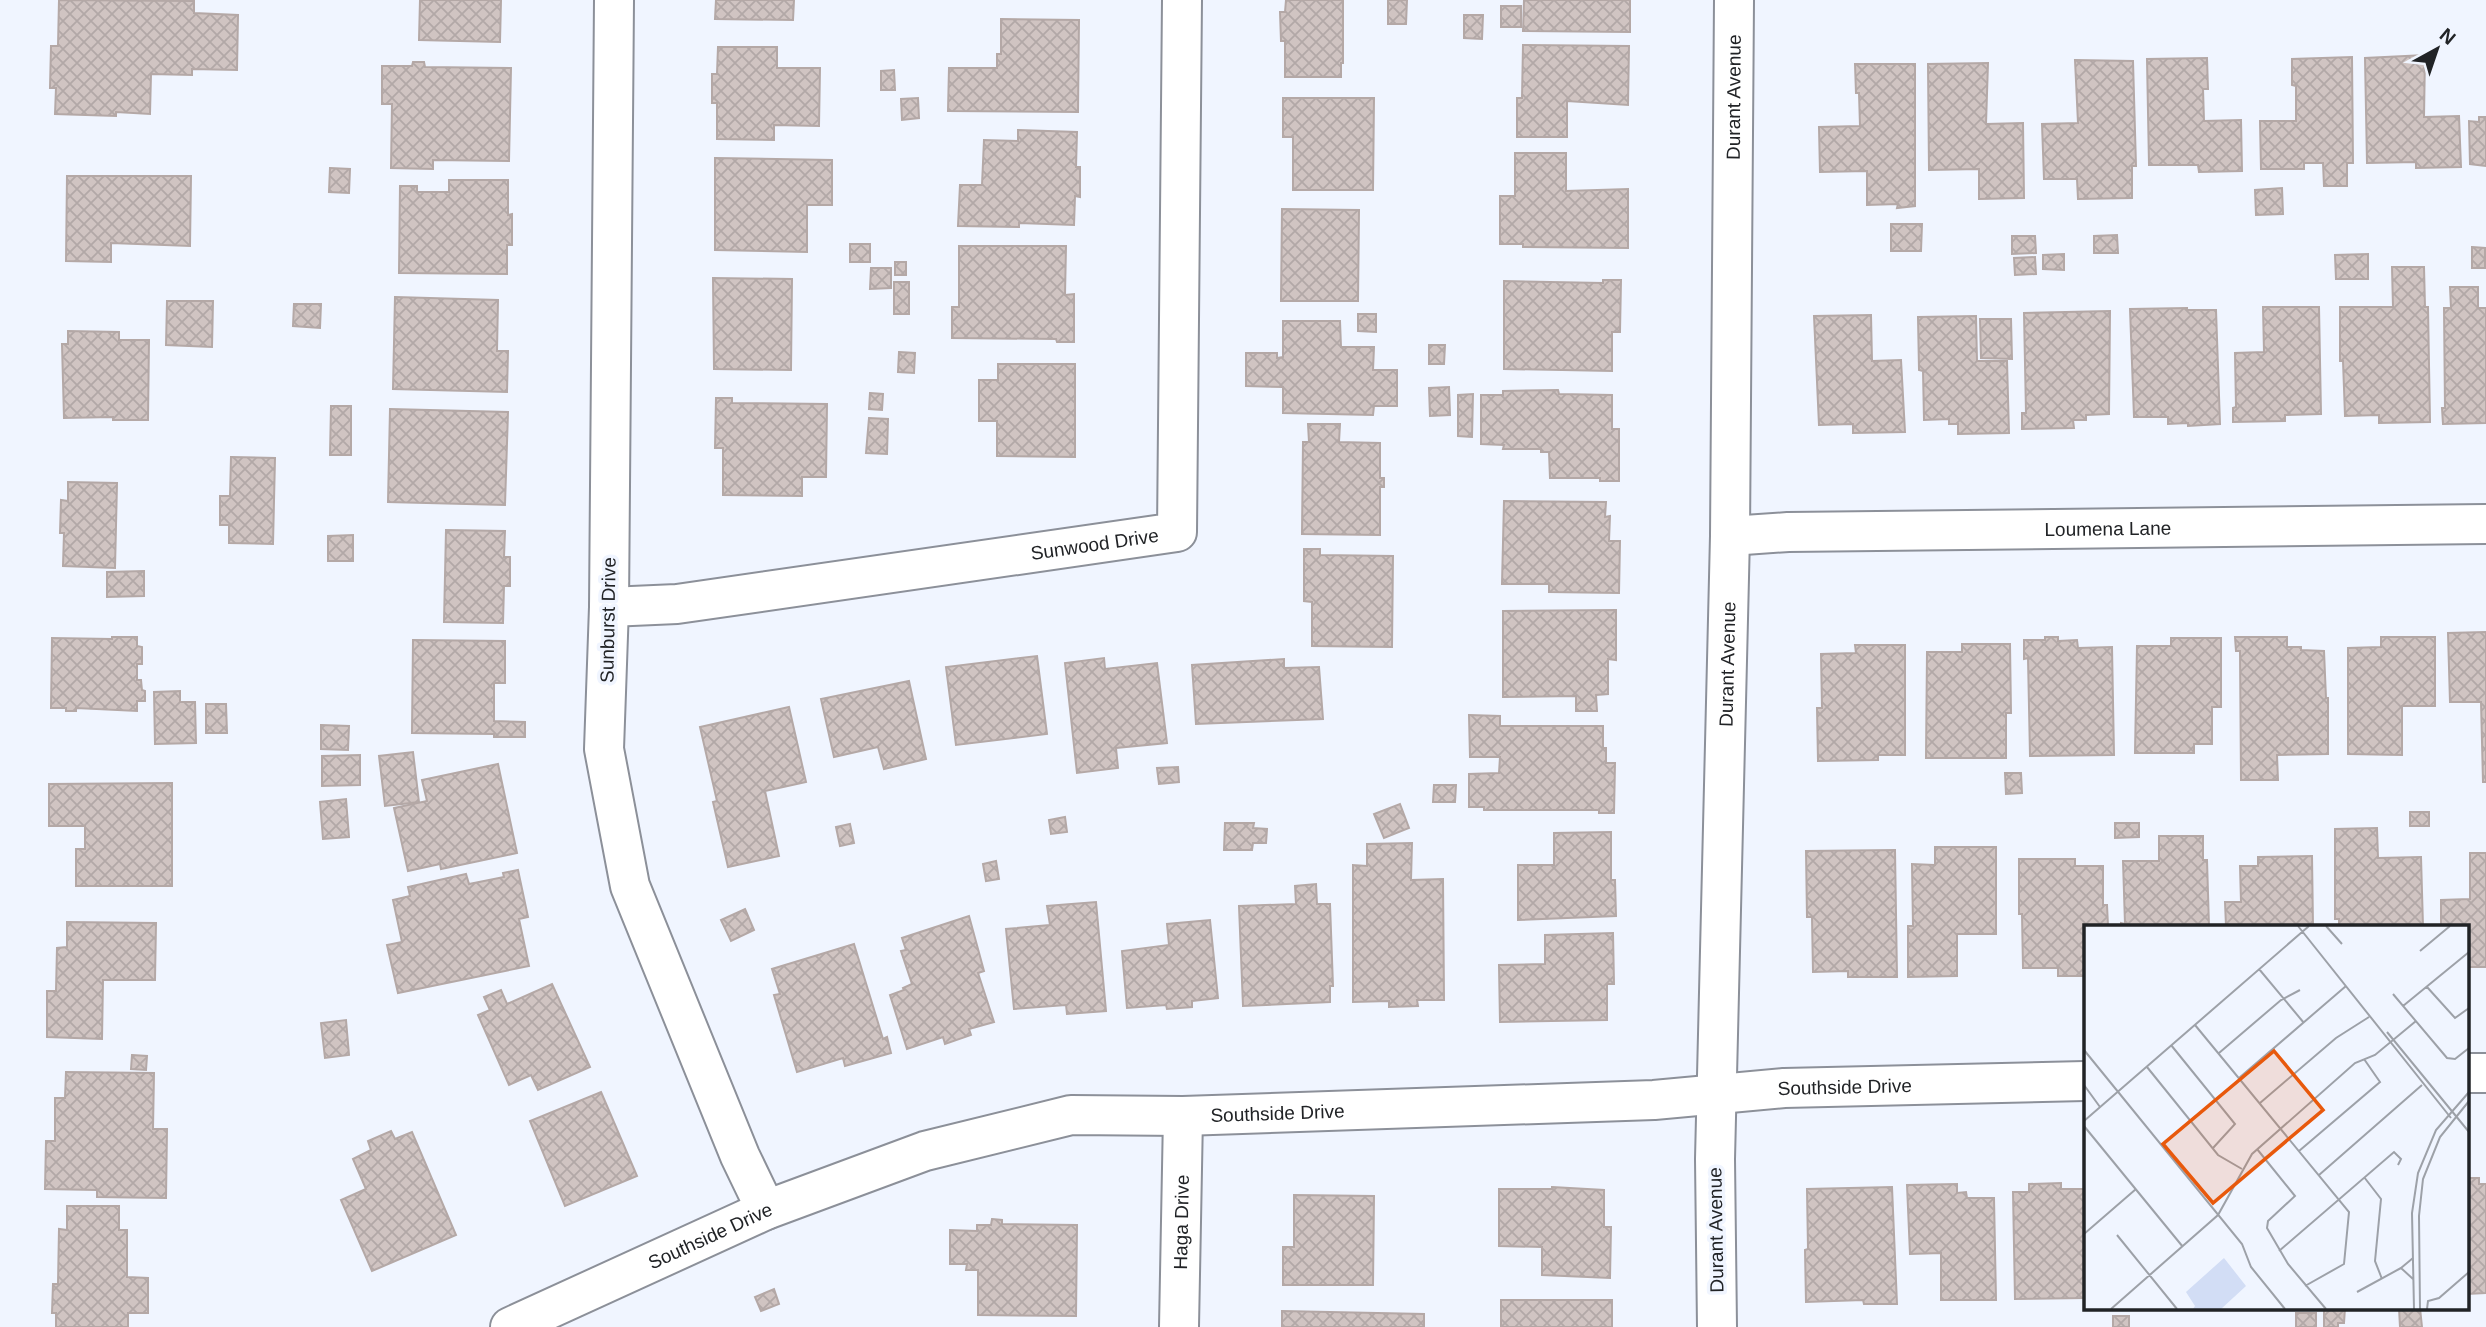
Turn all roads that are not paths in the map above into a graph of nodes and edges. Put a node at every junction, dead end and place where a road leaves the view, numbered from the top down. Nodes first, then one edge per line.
1 (614, 0) edge
2 (1182, 0) edge
3 (1734, 0) edge
4 (2486, 524) edge
5 (1730, 536) junction
6 (609, 607) junction
7 (2468, 1073) edge
8 (2486, 1073) edge
9 (2084, 1081) edge
10 (1717, 1094) junction
11 (1183, 1116) junction
12 (766, 1210) junction
13 (523, 1325) edge
14 (1179, 1327) edge
15 (1717, 1327) edge

1 - 6 street, Sunburst Drive
2 - 6 street, Sunwood Drive
3 - 5 street, Durant Avenue
4 - 5 street, Loumena Lane
5 - 10 street, Durant Avenue
6 - 12 street, Sunburst Drive
7 - 8 street
9 - 10 street, Southside Drive
10 - 11 street, Southside Drive
10 - 15 street, Durant Avenue
11 - 12 street, Southside Drive
11 - 14 street, Haga Drive
12 - 13 street, Southside Drive

